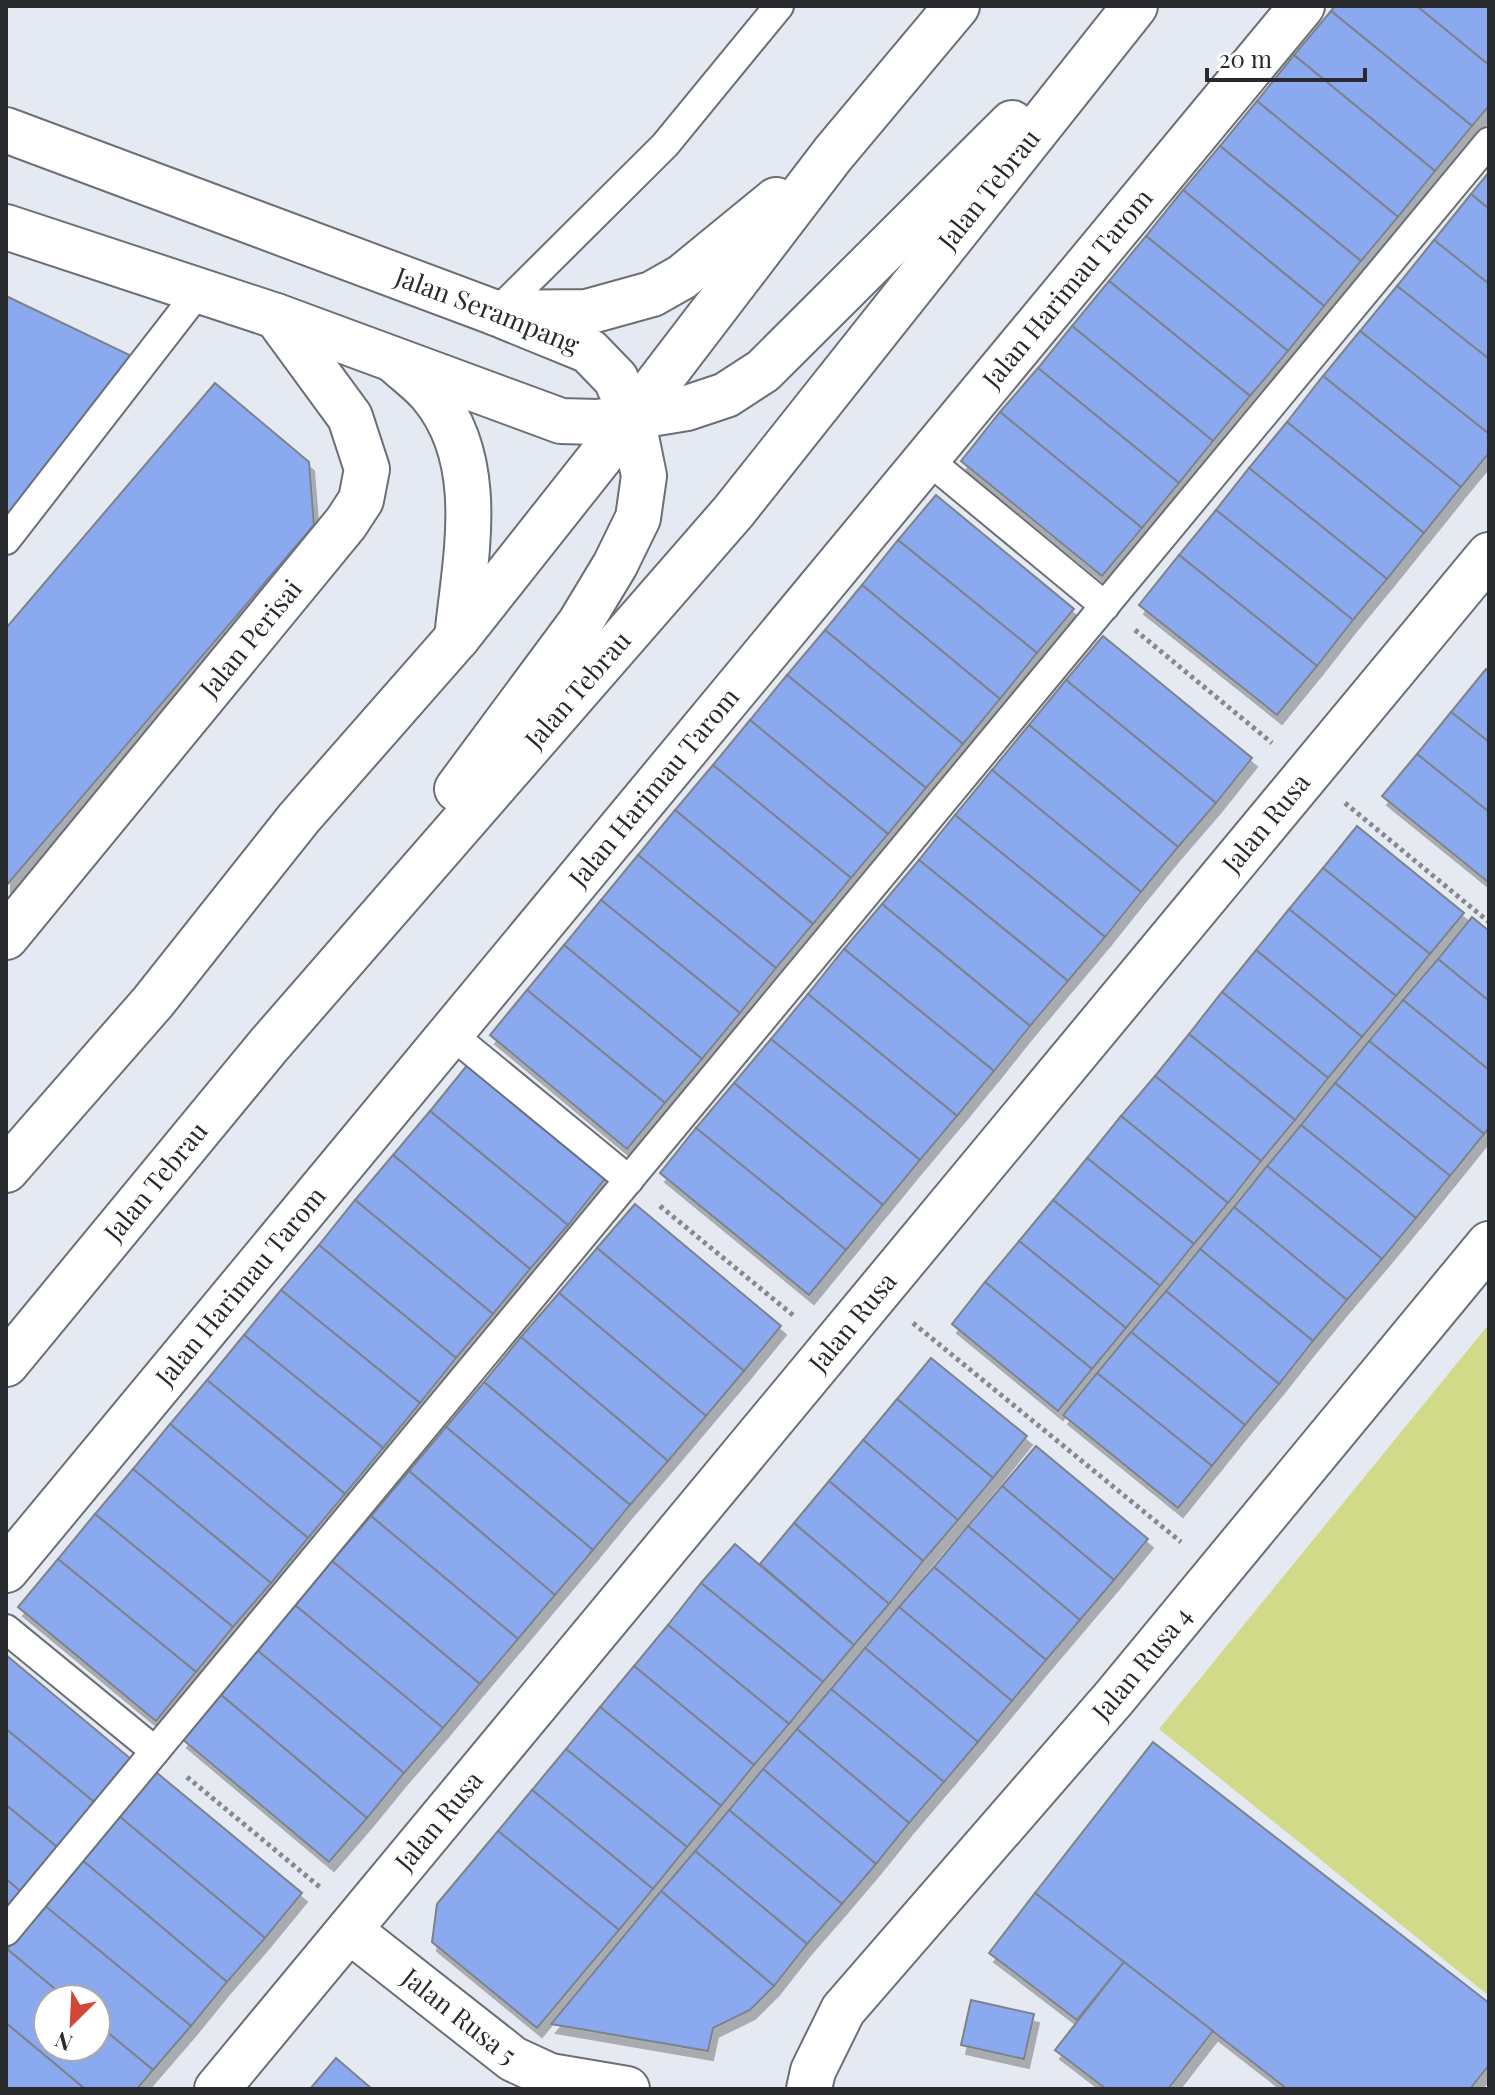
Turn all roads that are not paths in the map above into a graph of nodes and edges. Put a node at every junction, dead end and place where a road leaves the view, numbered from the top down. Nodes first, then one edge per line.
1 (779, 6) edge
2 (957, 6) edge
3 (1133, 6) edge
4 (1302, 6) edge
5 (6, 130) edge
6 (1489, 142) edge
7 (833, 154) junction
8 (6, 227) edge
9 (199, 291) junction
10 (496, 313) junction
11 (276, 316) junction
12 (395, 361) junction
13 (632, 417) junction
14 (927, 459) junction
15 (6, 540) edge
16 (1489, 555) edge
17 (1105, 606) junction
18 (457, 638) junction
19 (6, 937) edge
20 (451, 1034) junction
21 (269, 1045) junction
22 (6, 1170) edge
23 (629, 1180) junction
24 (1489, 1244) edge
25 (6, 1364) edge
26 (6, 1570) edge
27 (6, 1629) edge
28 (155, 1751) junction
29 (354, 1925) junction
30 (6, 1931) edge
31 (217, 2089) edge
32 (627, 2089) edge
33 (809, 2089) edge

1 - 10 lane
2 - 7 main road
3 - 13 main road
3 - 21 main road, Jalan Tebrau
4 - 14 main road, Jalan Harimau Tarom
5 - 10 main road, Jalan Serampang
6 - 17 lane
7 - 10 main road
7 - 13 main road
8 - 9 main road
9 - 11 main road
9 - 15 lane
10 - 13 main road, Jalan Serampang
11 - 12 main road
11 - 19 main road, Jalan Perisai
12 - 13 main road
12 - 18 main road
13 - 18 main road
13 - 21 main road, Jalan Serampang
14 - 17 lane
14 - 20 main road, Jalan Harimau Tarom
16 - 29 main road, Jalan Rusa
17 - 23 lane
18 - 22 main road
20 - 23 lane
20 - 26 main road, Jalan Harimau Tarom
21 - 25 main road, Jalan Tebrau
23 - 28 lane
24 - 33 main road, Jalan Rusa 4
27 - 28 lane
28 - 30 lane
29 - 31 main road, Jalan Rusa
29 - 32 main road, Jalan Rusa 5

